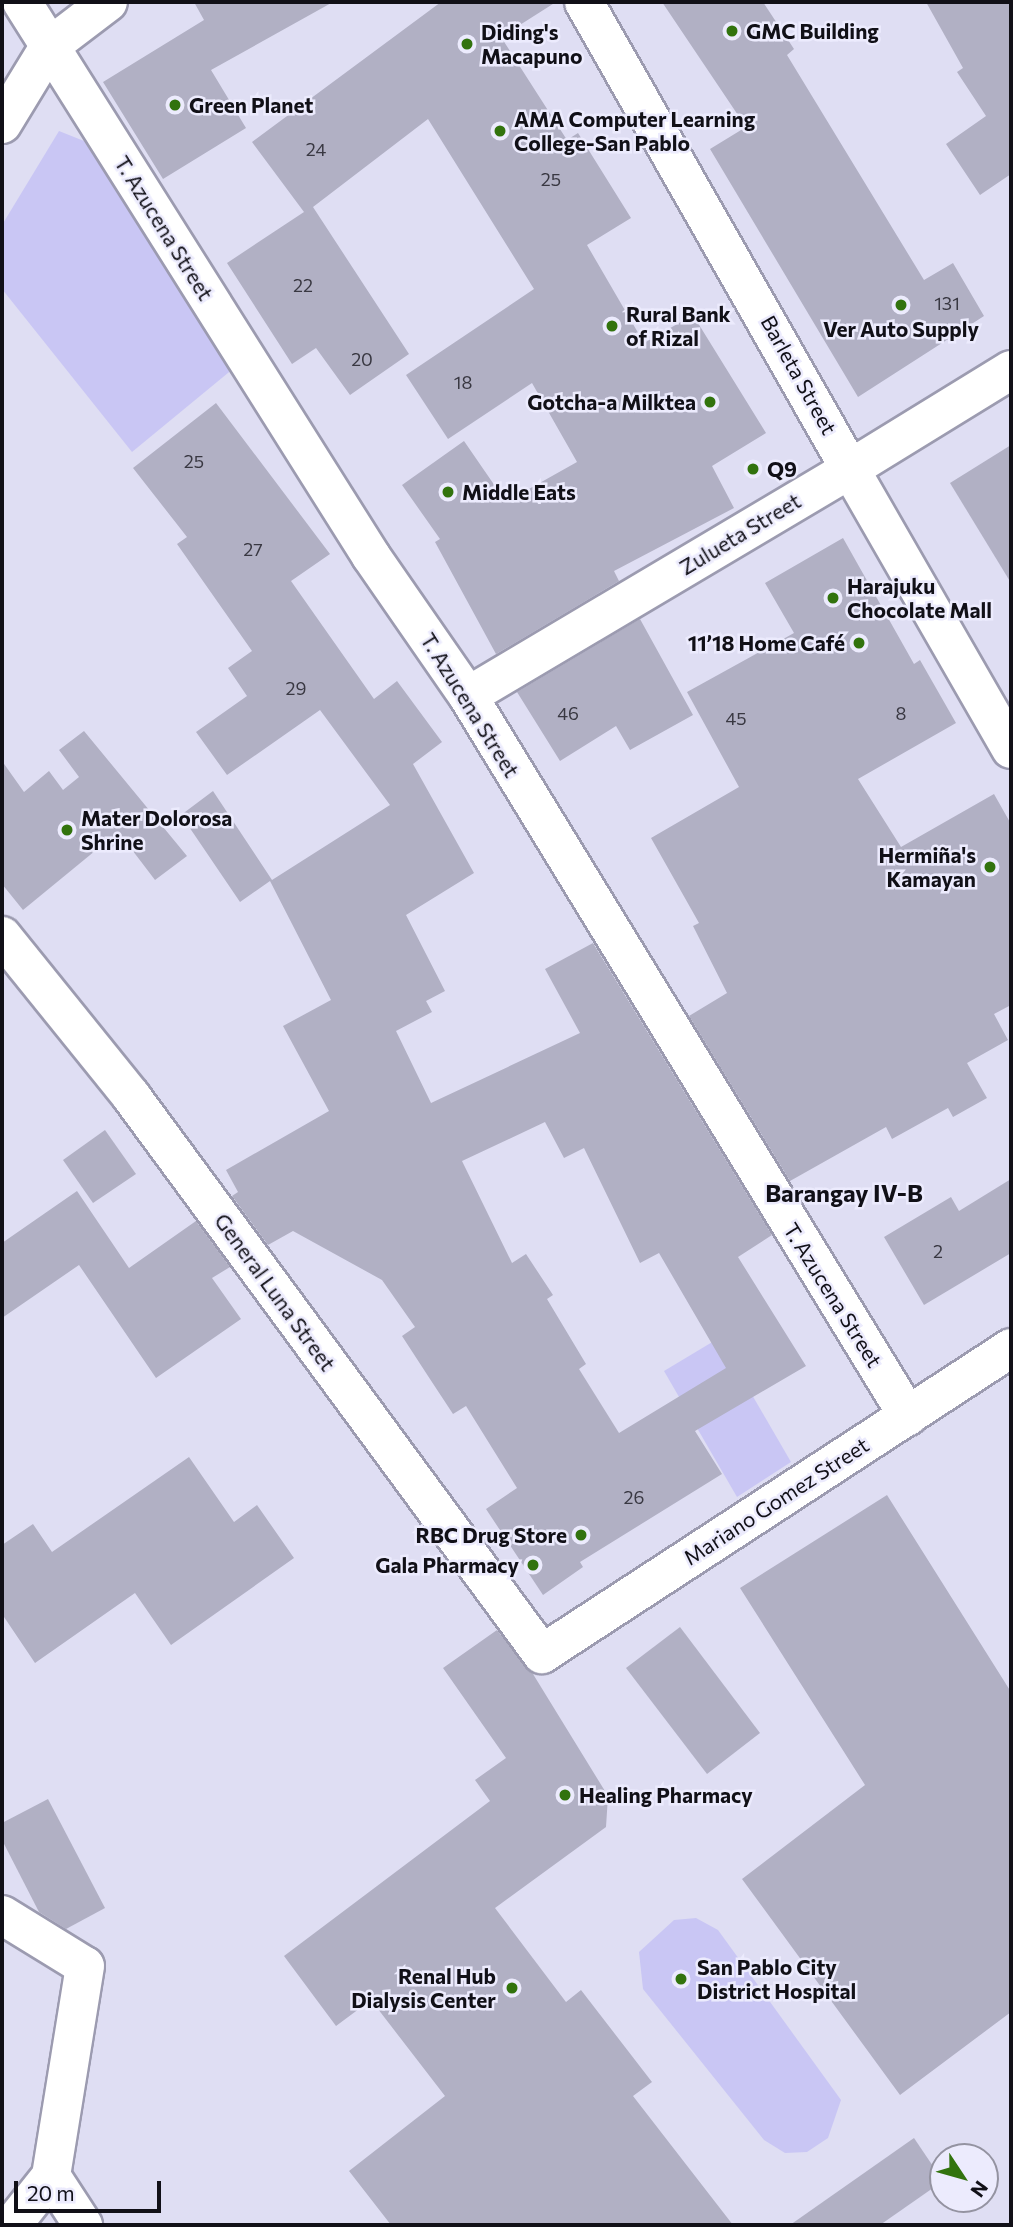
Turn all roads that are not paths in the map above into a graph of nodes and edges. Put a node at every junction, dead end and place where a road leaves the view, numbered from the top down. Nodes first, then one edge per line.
1 (22, 2) edge
2 (108, 2) edge
3 (584, 2) edge
4 (49, 47) junction
5 (2, 124) edge
6 (1011, 370) edge
7 (850, 469) junction
8 (468, 696) junction
9 (1011, 749) edge
10 (2, 936) edge
11 (1011, 1348) edge
12 (908, 1416) junction
13 (542, 1654) joint
14 (2, 1915) edge
15 (51, 2176) junction
16 (12, 2225) edge
17 (83, 2225) edge

1 - 4 street, T. Azucena Street
2 - 4 street
3 - 7 street, Barleta Street
4 - 5 street
4 - 8 street, T. Azucena Street
6 - 7 street, Zulueta Street
7 - 8 street, Zulueta Street
7 - 9 street, Barleta Street
8 - 12 street, T. Azucena Street
10 - 13 street, General Luna Street
11 - 12 street, Mariano Gomez Street
12 - 13 street, Mariano Gomez Street
14 - 15 street
15 - 16 street
15 - 17 street

